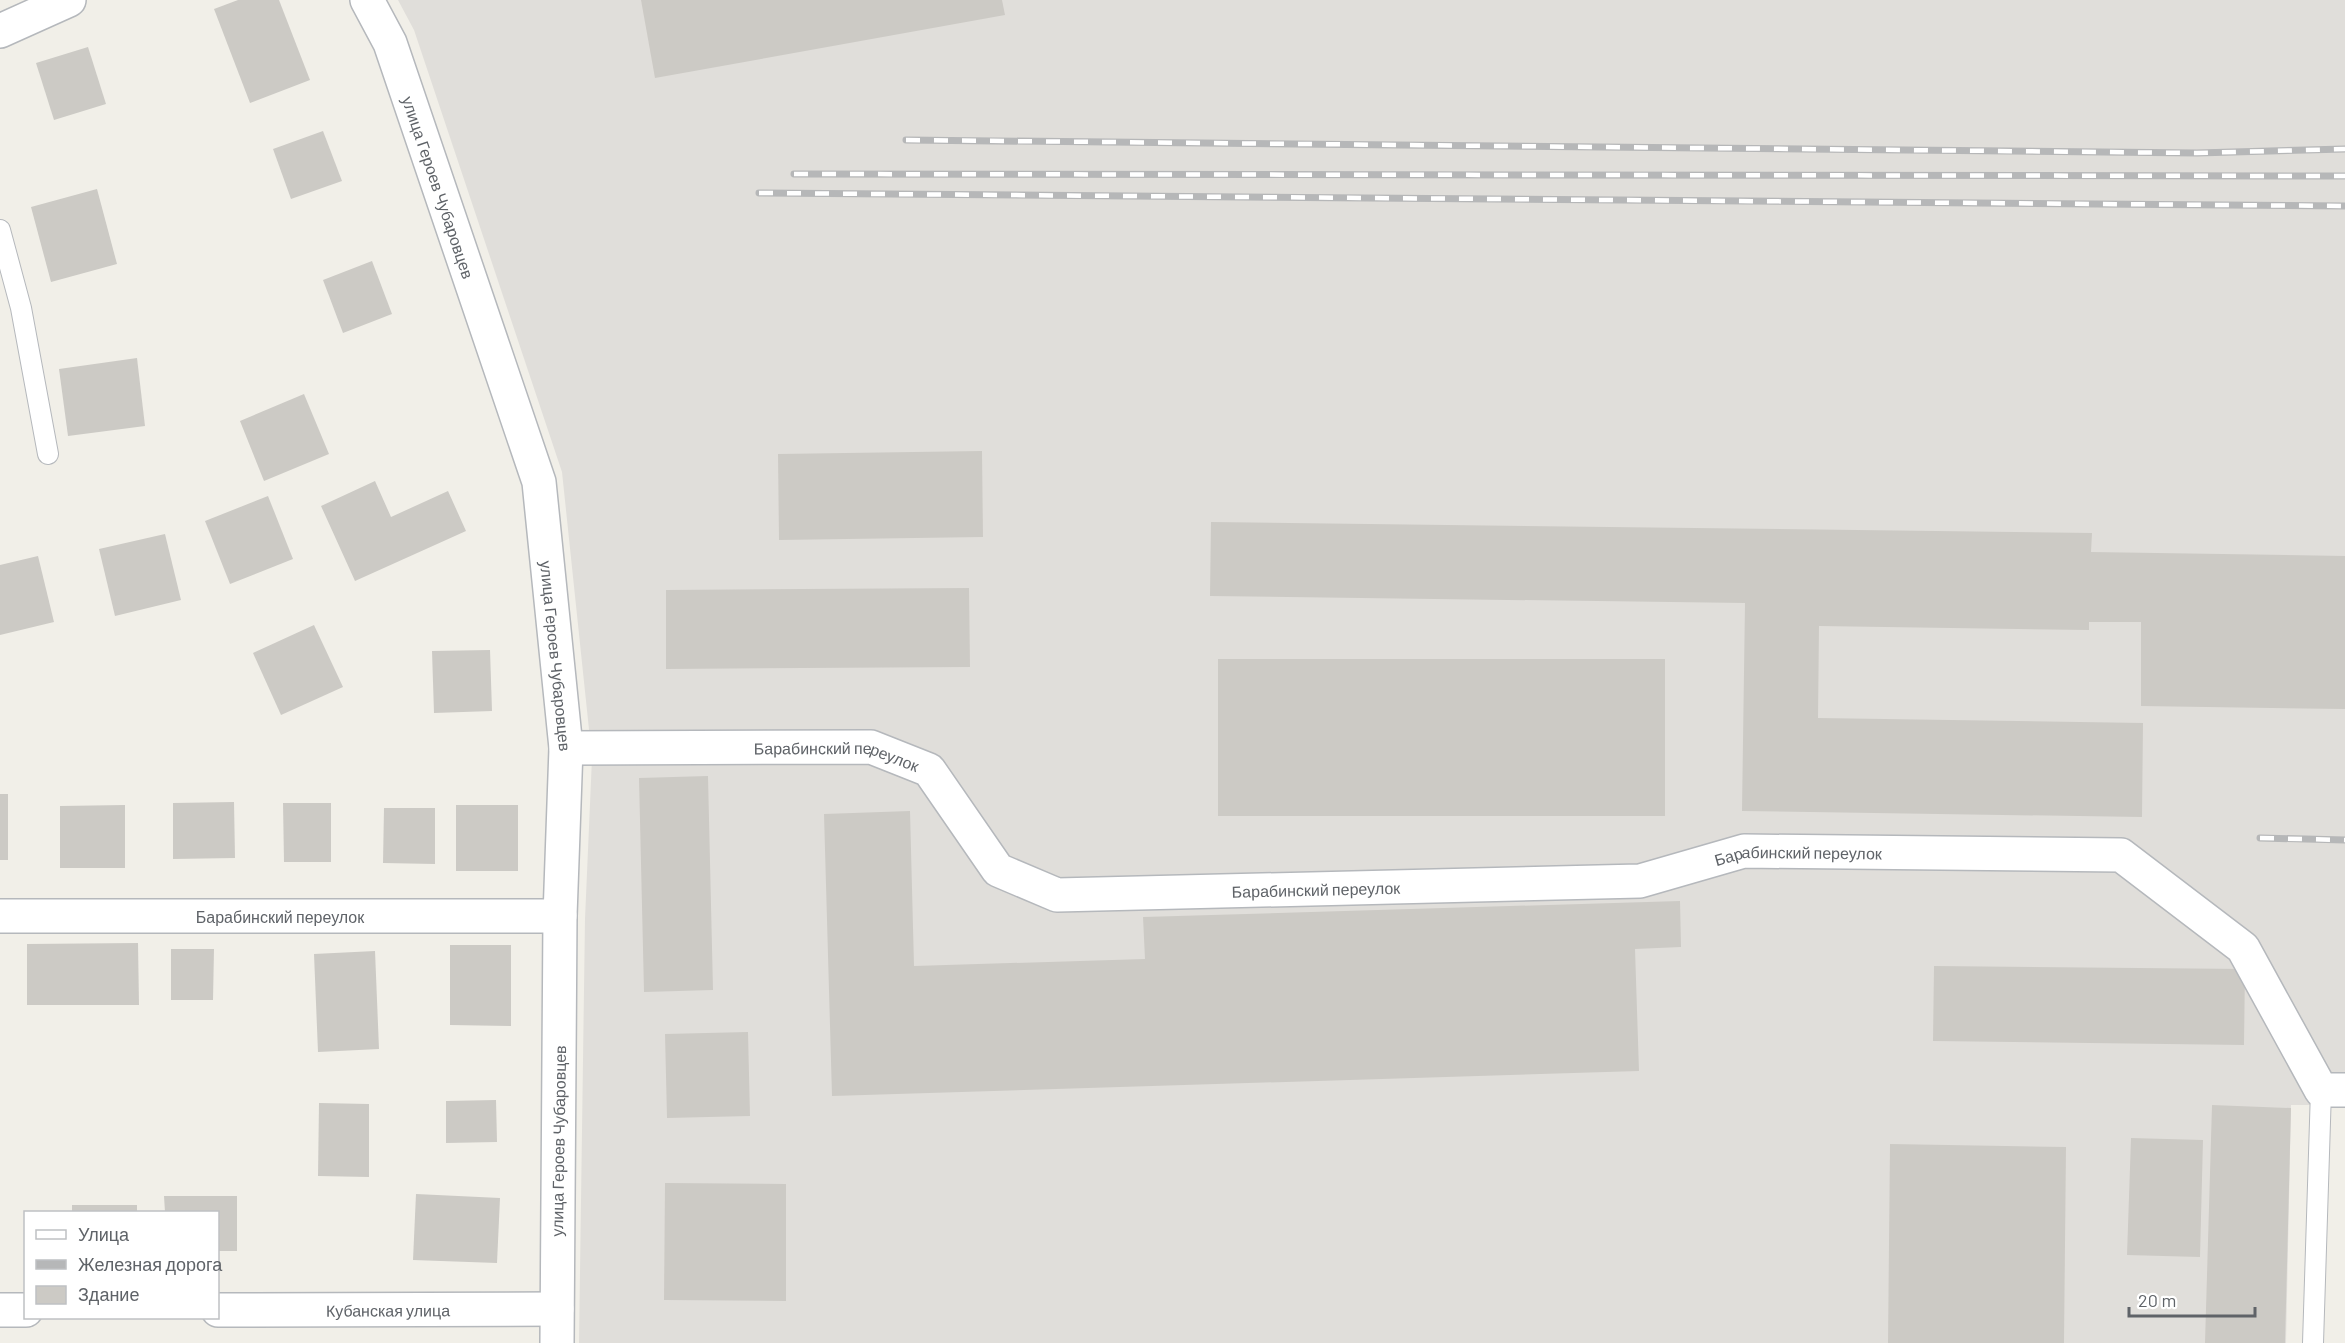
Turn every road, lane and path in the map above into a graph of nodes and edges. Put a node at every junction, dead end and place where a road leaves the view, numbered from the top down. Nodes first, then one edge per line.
1 (69, 0) edge
2 (367, 0) edge
3 (0, 31) edge
4 (0, 230) edge
5 (48, 454) dead end
6 (566, 747) junction
7 (0, 916) edge
8 (560, 916) junction
9 (2333, 1090) edge
10 (557, 1309) junction
11 (0, 1310) edge
12 (24, 1310) edge
13 (219, 1310) edge
14 (557, 1343) edge
15 (2313, 1343) edge

1 - 3 street
2 - 6 street, улица Героев Чубаровцев
4 - 5 lane
6 - 8 street, улица Героев Чубаровцев
6 - 9 street, Барабинский переулок
7 - 8 street, Барабинский переулок
8 - 10 street, улица Героев Чубаровцев
9 - 15 lane
10 - 13 street, Кубанская улица
10 - 14 street, улица Героев Чубаровцев
11 - 12 street

